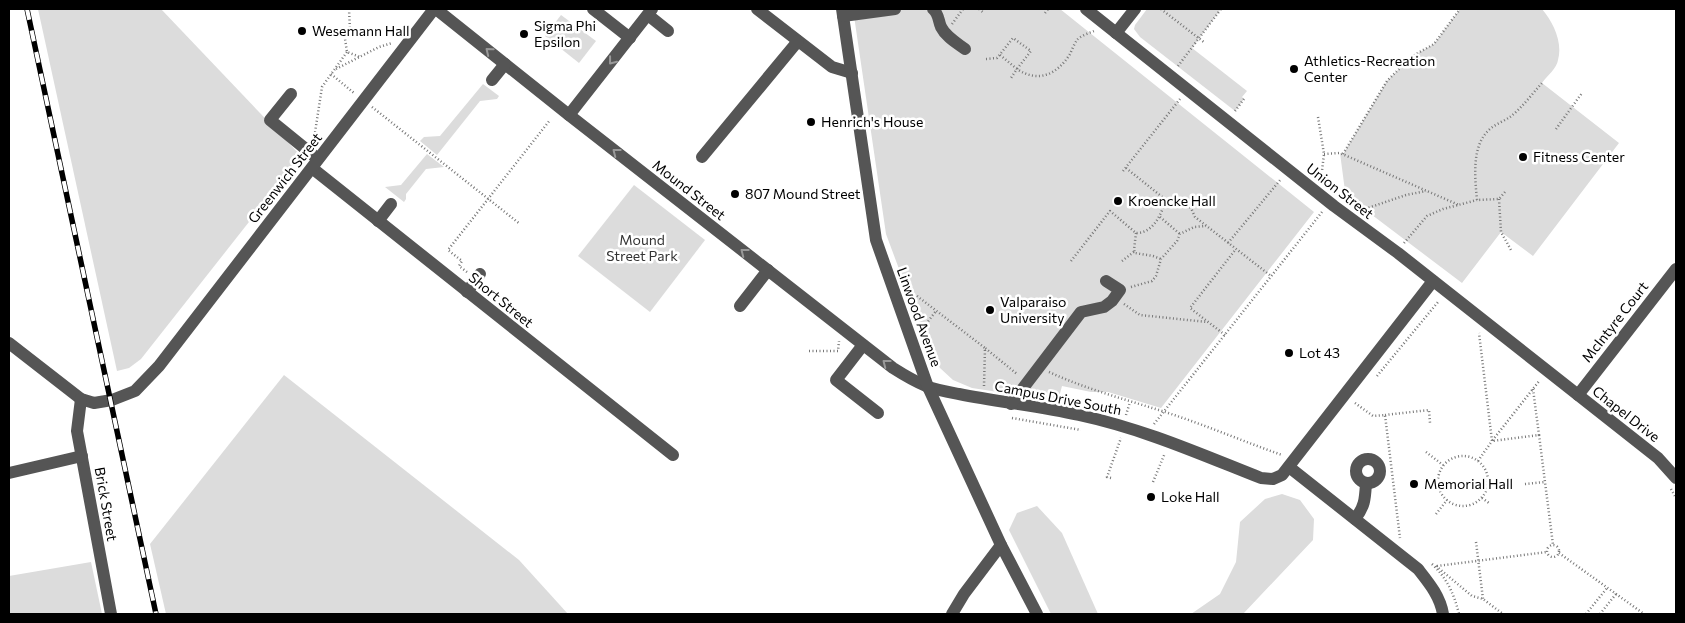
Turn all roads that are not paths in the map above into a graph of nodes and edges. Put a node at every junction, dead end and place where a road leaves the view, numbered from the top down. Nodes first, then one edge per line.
1 (435, 9) edge
2 (593, 9) edge
3 (757, 9) edge
4 (895, 9) edge
5 (933, 9) edge
6 (1086, 9) edge
7 (1135, 9) edge
8 (650, 12) edge
9 (842, 12) edge
10 (668, 31) dead end
11 (1116, 33) junction
12 (630, 38) junction
13 (798, 41) junction
14 (965, 50) dead end
15 (505, 64) junction
16 (852, 73) junction
17 (492, 80) dead end
18 (291, 94) dead end
19 (569, 115) junction
20 (702, 157) dead end
21 (315, 164) junction
22 (391, 204) dead end
23 (378, 221) junction
24 (1676, 269) edge
25 (768, 270) junction
26 (478, 277) road end
27 (1106, 281) dead end
28 (1433, 281) junction
29 (467, 292) junction
30 (740, 306) dead end
31 (9, 343) edge
32 (863, 344) junction
33 (928, 387) junction
34 (1578, 395) junction
35 (81, 399) junction
36 (1011, 404) junction
37 (878, 413) dead end
38 (673, 455) dead end
39 (82, 456) junction
40 (1292, 463) junction
41 (9, 473) edge
42 (1676, 478) edge
43 (1366, 483) dead end
44 (1355, 519) junction
45 (1002, 545) junction
46 (110, 614) edge
47 (952, 614) edge
48 (1037, 614) edge
49 (1443, 614) edge

15 -> 1 street, Mound Street
1 - 21 street, Greenwich Street
2 - 12 street
3 - 13 street
4 - 9 street
5 - 14 street
6 - 11 street, Union Street
7 - 11 street
8 - 10 street
8 - 12 street
9 - 16 street, Linwood Avenue
11 - 28 street, Union Street
12 -> 19 street
13 - 16 street
13 - 20 street
15 - 17 street
15 - 19 street, Mound Street
16 - 33 street, Linwood Avenue
18 - 21 street, Short Street
25 -> 19 street, Mound Street
21 - 23 street, Short Street
21 - 35 street, Greenwich Street
22 - 23 street
23 - 29 street, Short Street
24 - 34 street, McIntyre Court
25 - 30 street
25 - 32 street, Mound Street
26 - 29 street
27 - 36 street
28 - 34 street, Union Street
28 - 40 street, Campus Drive South
29 - 38 street, Short Street
31 - 35 street
33 -> 32 street, Mound Street
32 - 37 street
33 - 36 street, Campus Drive South
33 - 45 street, Linwood Avenue
34 - 42 street, Chapel Drive
35 - 39 street, Brick Street
36 - 40 street, Campus Drive South
39 - 41 street
39 - 46 street, Brick Street
40 - 44 street
43 - 44 street
44 - 49 street
45 - 47 street
45 - 48 street, Linwood Avenue

